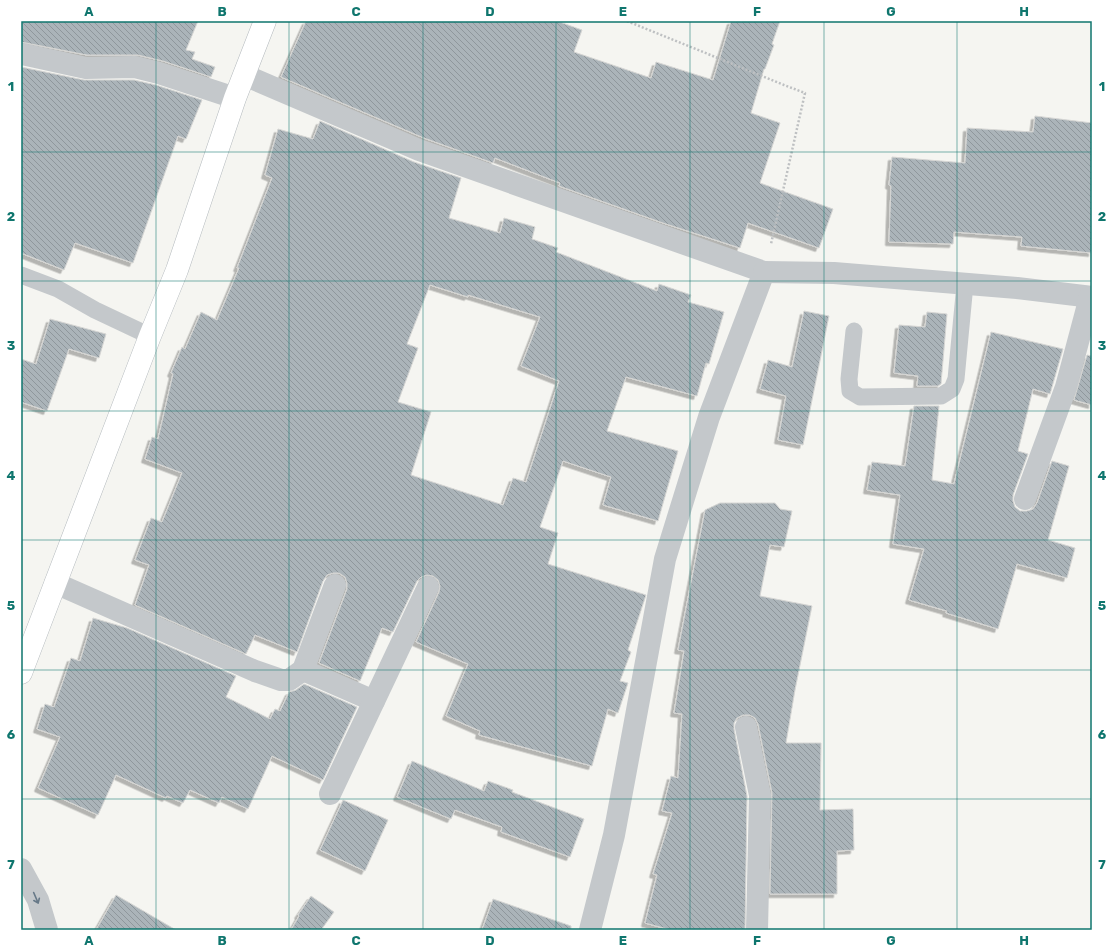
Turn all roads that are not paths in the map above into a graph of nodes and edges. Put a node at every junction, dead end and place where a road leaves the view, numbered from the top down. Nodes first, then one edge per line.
1 (265, 21) edge
2 (22, 54) dead end
3 (244, 74) junction
4 (235, 98) junction
5 (764, 272) junction
6 (21, 275) edge
7 (965, 284) junction
8 (1091, 297) edge
9 (854, 331) dead end
10 (150, 336) junction
11 (1025, 499) dead end
12 (55, 583) junction
13 (335, 585) dead end
14 (428, 587) dead end
15 (303, 670) junction
16 (21, 673) edge
17 (374, 701) junction
18 (746, 727) dead end
19 (330, 794) dead end
20 (21, 869) edge
21 (47, 930) edge
22 (590, 930) edge
23 (757, 930) edge

1 - 3 main road
2 - 4 street
3 - 4 main road
3 - 5 street
4 - 10 main road
5 - 7 street
5 - 22 street
6 - 10 lane
7 - 8 street
7 - 9 lane
8 - 11 street
10 - 12 main road
12 - 15 street
12 - 16 main road
13 - 15 street
14 - 17 street
15 - 17 street
17 - 19 street
18 - 23 street
20 -> 21 street

